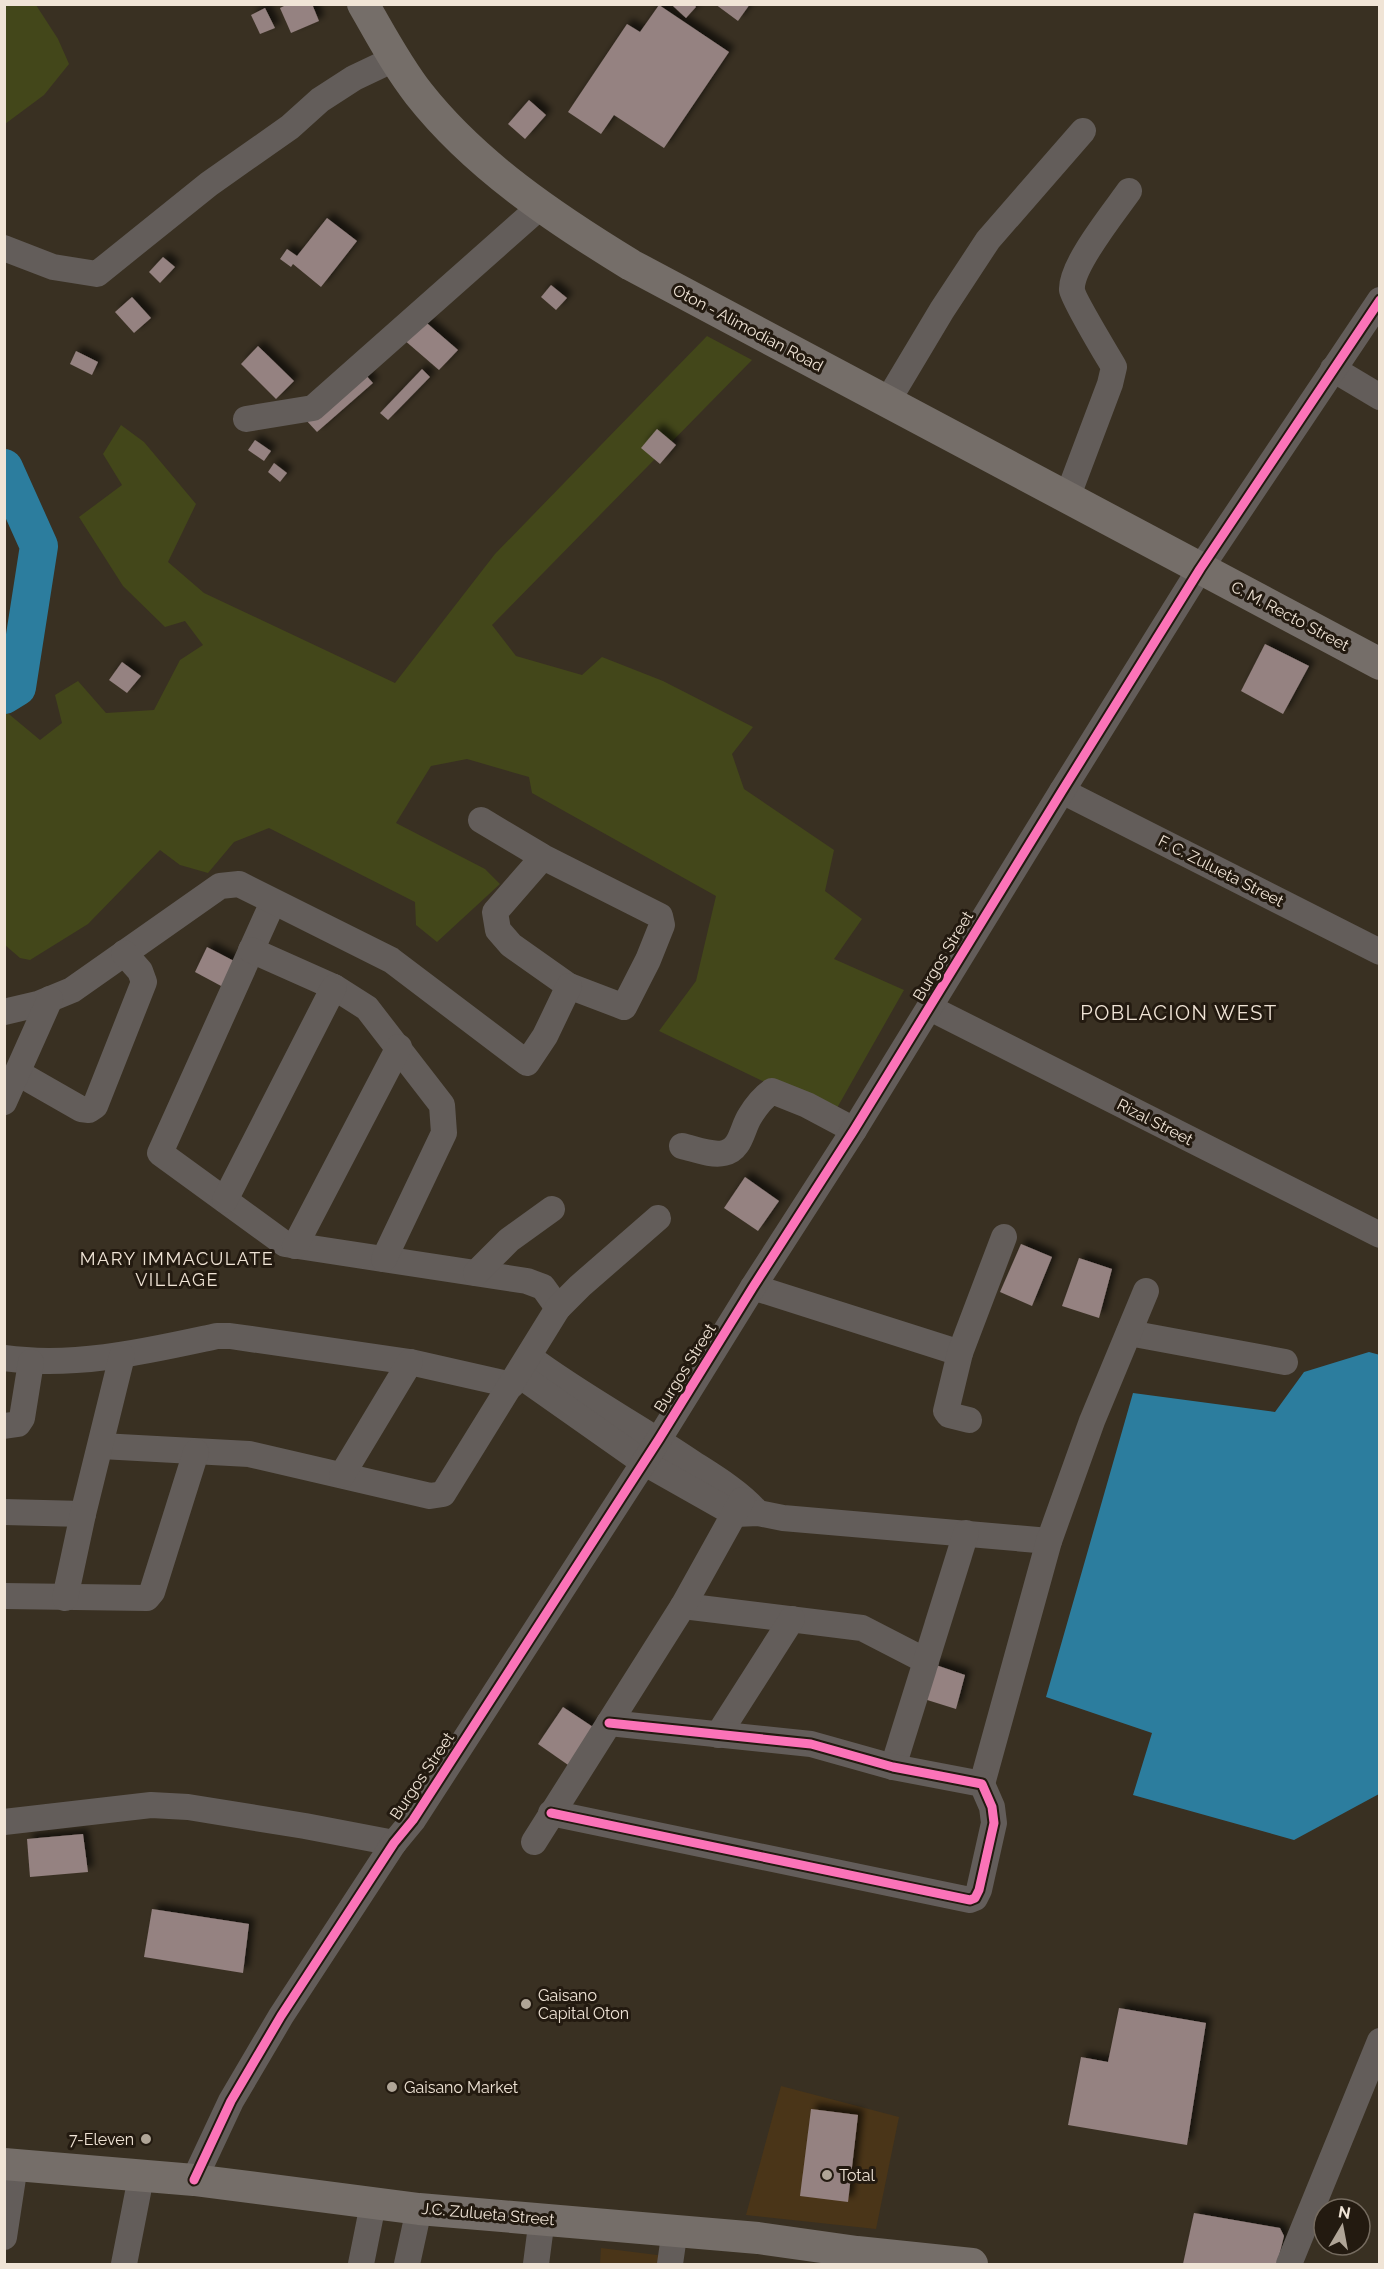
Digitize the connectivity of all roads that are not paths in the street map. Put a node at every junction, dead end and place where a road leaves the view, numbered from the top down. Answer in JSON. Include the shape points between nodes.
{"nodes":[{"id":1,"x":363,"y":4,"type":"edge"},
{"id":2,"x":394,"y":59,"type":"junction"},
{"id":3,"x":1083,"y":131,"type":"dead end"},
{"id":4,"x":1129,"y":191,"type":"dead end"},
{"id":5,"x":541,"y":206,"type":"junction"},
{"id":6,"x":4,"y":248,"type":"edge"},
{"id":7,"x":1380,"y":300,"type":"edge"},
{"id":8,"x":1334,"y":369,"type":"junction"},
{"id":9,"x":1380,"y":397,"type":"edge"},
{"id":10,"x":887,"y":402,"type":"junction"},
{"id":11,"x":246,"y":419,"type":"dead end"},
{"id":12,"x":1067,"y":498,"type":"junction"},
{"id":13,"x":1200,"y":569,"type":"junction"},
{"id":14,"x":1380,"y":664,"type":"edge"},
{"id":15,"x":1062,"y":790,"type":"junction"},
{"id":16,"x":481,"y":820,"type":"dead end"},
{"id":17,"x":543,"y":857,"type":"junction"},
{"id":18,"x":273,"y":902,"type":"junction"},
{"id":19,"x":251,"y":950,"type":"junction"},
{"id":20,"x":1380,"y":952,"type":"edge"},
{"id":21,"x":124,"y":953,"type":"junction"},
{"id":22,"x":569,"y":986,"type":"junction"},
{"id":23,"x":334,"y":987,"type":"junction"},
{"id":24,"x":50,"y":999,"type":"junction"},
{"id":25,"x":930,"y":1008,"type":"junction"},
{"id":26,"x":4,"y":1012,"type":"edge"},
{"id":27,"x":399,"y":1047,"type":"junction"},
{"id":28,"x":18,"y":1073,"type":"junction"},
{"id":29,"x":4,"y":1102,"type":"edge"},
{"id":30,"x":854,"y":1130,"type":"junction"},
{"id":31,"x":682,"y":1146,"type":"dead end"},
{"id":32,"x":225,"y":1200,"type":"junction"},
{"id":33,"x":552,"y":1209,"type":"dead end"},
{"id":34,"x":658,"y":1218,"type":"dead end"},
{"id":35,"x":1380,"y":1235,"type":"edge"},
{"id":36,"x":1004,"y":1238,"type":"dead end"},
{"id":37,"x":295,"y":1246,"type":"junction"},
{"id":38,"x":384,"y":1259,"type":"junction"},
{"id":39,"x":476,"y":1273,"type":"junction"},
{"id":40,"x":753,"y":1287,"type":"junction"},
{"id":41,"x":1146,"y":1291,"type":"dead end"},
{"id":42,"x":558,"y":1308,"type":"junction"},
{"id":43,"x":1129,"y":1333,"type":"junction"},
{"id":44,"x":960,"y":1353,"type":"junction"},
{"id":45,"x":122,"y":1356,"type":"junction"},
{"id":46,"x":4,"y":1358,"type":"edge"},
{"id":47,"x":32,"y":1362,"type":"junction"},
{"id":48,"x":410,"y":1362,"type":"junction"},
{"id":49,"x":1285,"y":1362,"type":"dead end"},
{"id":50,"x":519,"y":1372,"type":"junction"},
{"id":51,"x":969,"y":1420,"type":"dead end"},
{"id":52,"x":4,"y":1426,"type":"edge"},
{"id":53,"x":659,"y":1439,"type":"junction"},
{"id":54,"x":101,"y":1446,"type":"junction"},
{"id":55,"x":196,"y":1452,"type":"junction"},
{"id":56,"x":644,"y":1462,"type":"junction"},
{"id":57,"x":342,"y":1475,"type":"junction"},
{"id":58,"x":746,"y":1508,"type":"junction"},
{"id":59,"x":4,"y":1512,"type":"edge"},
{"id":60,"x":83,"y":1514,"type":"junction"},
{"id":61,"x":966,"y":1533,"type":"junction"},
{"id":62,"x":1049,"y":1541,"type":"junction"},
{"id":63,"x":4,"y":1596,"type":"edge"},
{"id":64,"x":65,"y":1598,"type":"junction"},
{"id":65,"x":684,"y":1606,"type":"junction"},
{"id":66,"x":792,"y":1619,"type":"junction"},
{"id":67,"x":926,"y":1661,"type":"junction"},
{"id":68,"x":609,"y":1723,"type":"junction"},
{"id":69,"x":718,"y":1735,"type":"junction"},
{"id":70,"x":893,"y":1767,"type":"junction"},
{"id":71,"x":981,"y":1784,"type":"junction"},
{"id":72,"x":551,"y":1813,"type":"junction"},
{"id":73,"x":4,"y":1822,"type":"edge"},
{"id":74,"x":534,"y":1842,"type":"dead end"},
{"id":75,"x":394,"y":1843,"type":"junction"},
{"id":76,"x":1380,"y":2041,"type":"edge"},
{"id":77,"x":10,"y":2164,"type":"edge"},
{"id":78,"x":141,"y":2177,"type":"junction"},
{"id":79,"x":194,"y":2181,"type":"junction"},
{"id":80,"x":373,"y":2204,"type":"junction"},
{"id":81,"x":419,"y":2209,"type":"junction"},
{"id":82,"x":542,"y":2218,"type":"junction"},
{"id":83,"x":675,"y":2229,"type":"junction"},
{"id":84,"x":4,"y":2237,"type":"edge"},
{"id":85,"x":910,"y":2261,"type":"edge"},
{"id":86,"x":124,"y":2265,"type":"edge"},
{"id":87,"x":361,"y":2265,"type":"edge"},
{"id":88,"x":407,"y":2265,"type":"edge"},
{"id":89,"x":536,"y":2265,"type":"edge"},
{"id":90,"x":670,"y":2265,"type":"edge"},
{"id":91,"x":972,"y":2265,"type":"edge"},
{"id":92,"x":1288,"y":2265,"type":"edge"}],
"edges":[{"from":1,"to":2,"type":"main road","name":"Oton - Alimodian Road"},
{"from":2,"to":5,"type":"main road","name":"Oton - Alimodian Road","via":[[419,95],[463,143]]},
{"from":2,"to":6,"type":"street","via":[[320,100],[290,128],[209,184],[97,274],[53,267]]},
{"from":3,"to":10,"type":"street","via":[[988,240]]},
{"from":4,"to":12,"type":"street","via":[[1075,275],[1072,291],[1114,367]]},
{"from":5,"to":10,"type":"main road","name":"Oton - Alimodian Road","via":[[631,265]]},
{"from":5,"to":11,"type":"street","via":[[313,408]]},
{"from":7,"to":8,"type":"street","name":"Burgos Street"},
{"from":8,"to":9,"type":"street"},
{"from":8,"to":13,"type":"street","name":"Burgos Street"},
{"from":10,"to":12,"type":"main road","name":"Oton - Alimodian Road"},
{"from":12,"to":13,"type":"main road","name":"Oton - Alimodian Road"},
{"from":13,"to":14,"type":"main road","name":"C. M. Recto Street"},
{"from":13,"to":15,"type":"street","name":"Burgos Street"},
{"from":15,"to":20,"type":"street","name":"F. C. Zulueta Street"},
{"from":15,"to":25,"type":"street","name":"Burgos Street"},
{"from":16,"to":17,"type":"street"},
{"from":17,"to":22,"type":"street","via":[[495,912],[498,930],[511,945]]},
{"from":17,"to":22,"type":"street","via":[[662,920],[648,960],[624,1007]]},
{"from":18,"to":19,"type":"street"},
{"from":18,"to":21,"type":"street","via":[[239,884],[220,886]]},
{"from":18,"to":22,"type":"street","via":[[391,960],[527,1063]]},
{"from":19,"to":23,"type":"street"},
{"from":19,"to":32,"type":"street","via":[[160,1153]]},
{"from":21,"to":24,"type":"street","via":[[72,990]]},
{"from":21,"to":28,"type":"street","via":[[144,982],[95,1106],[81,1109]]},
{"from":23,"to":27,"type":"street","via":[[367,1008]]},
{"from":23,"to":32,"type":"street"},
{"from":24,"to":26,"type":"street"},
{"from":24,"to":28,"type":"street"},
{"from":25,"to":30,"type":"street","name":"Burgos Street"},
{"from":25,"to":35,"type":"street","name":"Rizal Street"},
{"from":27,"to":37,"type":"street"},
{"from":27,"to":38,"type":"street","via":[[442,1105],[444,1133]]},
{"from":28,"to":29,"type":"street"},
{"from":30,"to":31,"type":"street","via":[[771,1091],[749,1117],[734,1149],[713,1153]]},
{"from":30,"to":40,"type":"street","name":"Burgos Street"},
{"from":32,"to":37,"type":"street","via":[[285,1244]]},
{"from":33,"to":39,"type":"street","via":[[509,1240]]},
{"from":34,"to":42,"type":"street"},
{"from":36,"to":44,"type":"street"},
{"from":37,"to":38,"type":"street"},
{"from":38,"to":39,"type":"street"},
{"from":39,"to":42,"type":"street","via":[[543,1287]]},
{"from":40,"to":44,"type":"street"},
{"from":40,"to":53,"type":"street","name":"Burgos Street"},
{"from":41,"to":43,"type":"street"},
{"from":42,"to":50,"type":"street"},
{"from":43,"to":49,"type":"street"},
{"from":43,"to":62,"type":"street","via":[[1092,1420]]},
{"from":44,"to":51,"type":"street","via":[[946,1411]]},
{"from":45,"to":47,"type":"street"},
{"from":45,"to":48,"type":"street","via":[[230,1336]]},
{"from":45,"to":54,"type":"street"},
{"from":46,"to":47,"type":"street"},
{"from":47,"to":52,"type":"street","via":[[22,1418],[18,1424]]},
{"from":48,"to":50,"type":"street"},
{"from":48,"to":57,"type":"street"},
{"from":50,"to":53,"type":"street","via":[[554,1376]]},
{"from":50,"to":56,"type":"street"},
{"from":50,"to":57,"type":"street","via":[[443,1494],[430,1496]]},
{"from":53,"to":56,"type":"street","name":"Burgos Street"},
{"from":53,"to":58,"type":"street"},
{"from":54,"to":55,"type":"street"},
{"from":54,"to":60,"type":"street"},
{"from":55,"to":57,"type":"street","via":[[249,1454]]},
{"from":55,"to":64,"type":"street","via":[[147,1598]]},
{"from":56,"to":58,"type":"street"},
{"from":56,"to":75,"type":"street","name":"Burgos Street","via":[[413,1820]]},
{"from":58,"to":61,"type":"street","via":[[794,1519]]},
{"from":58,"to":65,"type":"street"},
{"from":59,"to":60,"type":"street"},
{"from":60,"to":64,"type":"street"},
{"from":61,"to":62,"type":"street"},
{"from":61,"to":67,"type":"street"},
{"from":62,"to":71,"type":"street"},
{"from":63,"to":64,"type":"street"},
{"from":65,"to":66,"type":"street"},
{"from":65,"to":68,"type":"street"},
{"from":66,"to":67,"type":"street","via":[[862,1628]]},
{"from":66,"to":69,"type":"street"},
{"from":67,"to":70,"type":"street"},
{"from":68,"to":69,"type":"street"},
{"from":68,"to":72,"type":"street"},
{"from":69,"to":70,"type":"street","via":[[811,1744]]},
{"from":70,"to":71,"type":"street"},
{"from":71,"to":72,"type":"street","via":[[994,1823],[979,1890],[970,1900]]},
{"from":72,"to":74,"type":"street"},
{"from":73,"to":75,"type":"street","via":[[151,1805],[188,1807]]},
{"from":75,"to":79,"type":"street","name":"Burgos Street","via":[[270,2035],[231,2101]]},
{"from":76,"to":92,"type":"street"},
{"from":77,"to":78,"type":"main road","name":"J.C. Zulueta Street"},
{"from":77,"to":84,"type":"street"},
{"from":78,"to":79,"type":"main road","name":"J.C. Zulueta Street"},
{"from":78,"to":86,"type":"street"},
{"from":79,"to":80,"type":"main road","name":"J.C. Zulueta Street"},
{"from":80,"to":81,"type":"main road","name":"J.C. Zulueta Street"},
{"from":80,"to":87,"type":"street"},
{"from":81,"to":82,"type":"main road","name":"J.C. Zulueta Street"},
{"from":81,"to":88,"type":"street"},
{"from":82,"to":83,"type":"main road","name":"J.C. Zulueta Street"},
{"from":82,"to":89,"type":"street"},
{"from":83,"to":85,"type":"main road","name":"J.C. Zulueta Street"},
{"from":83,"to":90,"type":"street"},
{"from":85,"to":91,"type":"main road","name":"J.C. Zulueta Street"}]}
